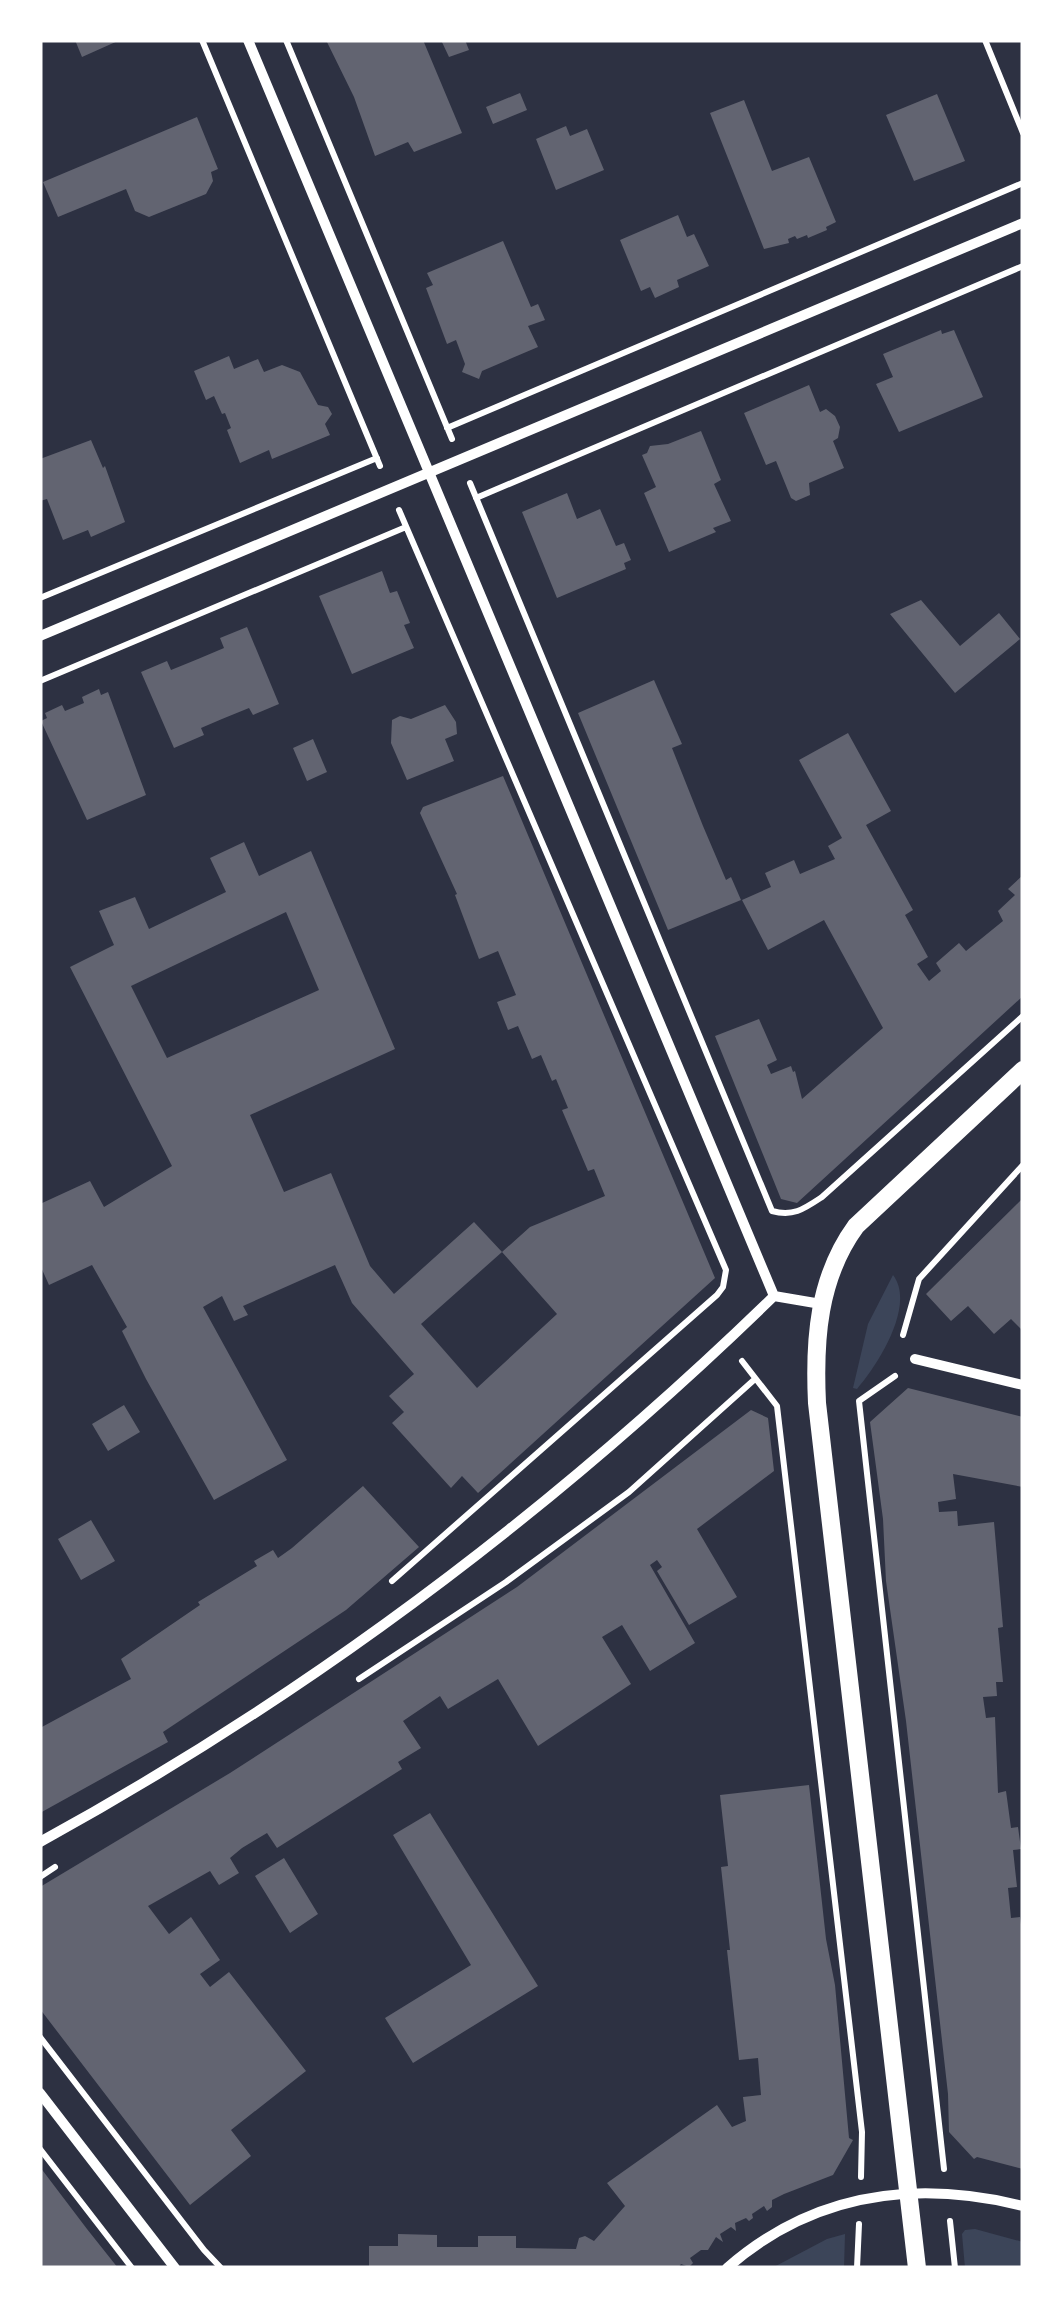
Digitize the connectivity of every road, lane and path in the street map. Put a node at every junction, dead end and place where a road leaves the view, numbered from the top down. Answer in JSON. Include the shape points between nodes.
{"nodes":[{"id":1,"x":202,"y":40,"type":"edge"},
{"id":2,"x":248,"y":40,"type":"edge"},
{"id":3,"x":286,"y":40,"type":"edge"},
{"id":4,"x":985,"y":40,"type":"edge"},
{"id":5,"x":1023,"y":133,"type":"edge"},
{"id":6,"x":1023,"y":183,"type":"edge"},
{"id":7,"x":1023,"y":223,"type":"edge"},
{"id":8,"x":1023,"y":266,"type":"edge"},
{"id":9,"x":447,"y":428,"type":"junction"},
{"id":10,"x":377,"y":458,"type":"junction"},
{"id":11,"x":460,"y":459,"type":"junction"},
{"id":12,"x":429,"y":472,"type":"junction"},
{"id":13,"x":390,"y":489,"type":"junction"},
{"id":14,"x":476,"y":498,"type":"junction"},
{"id":15,"x":406,"y":527,"type":"junction"},
{"id":16,"x":40,"y":598,"type":"edge"},
{"id":17,"x":40,"y":636,"type":"edge"},
{"id":18,"x":40,"y":681,"type":"edge"},
{"id":19,"x":1023,"y":1016,"type":"edge"},
{"id":20,"x":1023,"y":1070,"type":"edge"},
{"id":21,"x":1023,"y":1165,"type":"edge"},
{"id":22,"x":774,"y":1296,"type":"junction"},
{"id":23,"x":821,"y":1304,"type":"junction"},
{"id":24,"x":901,"y":1344,"type":"dead end"},
{"id":25,"x":738,"y":1356,"type":"dead end"},
{"id":26,"x":915,"y":1359,"type":"dead end"},
{"id":27,"x":896,"y":1360,"type":"dead end"},
{"id":28,"x":892,"y":1375,"type":"dead end"},
{"id":29,"x":1023,"y":1385,"type":"edge"},
{"id":30,"x":859,"y":1401,"type":"dead end"},
{"id":31,"x":387,"y":1585,"type":"dead end"},
{"id":32,"x":40,"y":1842,"type":"edge"},
{"id":33,"x":40,"y":2037,"type":"edge"},
{"id":34,"x":40,"y":2093,"type":"edge"},
{"id":35,"x":862,"y":2132,"type":"dead end"},
{"id":36,"x":40,"y":2149,"type":"edge"},
{"id":37,"x":908,"y":2192,"type":"junction"},
{"id":38,"x":947,"y":2192,"type":"junction"},
{"id":39,"x":1023,"y":2206,"type":"edge"},
{"id":40,"x":132,"y":2268,"type":"edge"},
{"id":41,"x":176,"y":2268,"type":"edge"},
{"id":42,"x":222,"y":2268,"type":"edge"},
{"id":43,"x":726,"y":2268,"type":"edge"},
{"id":44,"x":917,"y":2268,"type":"edge"},
{"id":45,"x":956,"y":2268,"type":"edge"}],
"edges":[{"from":1,"to":10,"type":"path"},
{"from":2,"to":12,"type":"street"},
{"from":3,"to":9,"type":"path"},
{"from":4,"to":5,"type":"path"},
{"from":6,"to":9,"type":"path"},
{"from":7,"to":11,"type":"street"},
{"from":8,"to":14,"type":"path"},
{"from":9,"to":11,"type":"path"},
{"from":10,"to":13,"type":"path"},
{"from":10,"to":16,"type":"path"},
{"from":11,"to":12,"type":"street"},
{"from":11,"to":14,"type":"path"},
{"from":12,"to":13,"type":"street"},
{"from":12,"to":22,"type":"street"},
{"from":13,"to":15,"type":"path"},
{"from":13,"to":17,"type":"street"},
{"from":14,"to":19,"type":"path","via":[[772,1211],[786,1215],[822,1197]]},
{"from":15,"to":18,"type":"path"},
{"from":15,"to":31,"type":"path","via":[[726,1270],[717,1295]]},
{"from":20,"to":23,"type":"street","via":[[856,1226],[836,1256]]},
{"from":21,"to":24,"type":"path","via":[[919,1279]]},
{"from":22,"to":23,"type":"street"},
{"from":22,"to":32,"type":"street","via":[[531,1512],[405,1607],[140,1787]]},
{"from":23,"to":37,"type":"street","via":[[817,1403]]},
{"from":25,"to":35,"type":"path","via":[[777,1406]]},
{"from":26,"to":29,"type":"street"},
{"from":27,"to":28,"type":"path"},
{"from":30,"to":38,"type":"path"},
{"from":33,"to":42,"type":"path"},
{"from":34,"to":41,"type":"street"},
{"from":36,"to":40,"type":"path"},
{"from":37,"to":38,"type":"street"},
{"from":37,"to":43,"type":"street","via":[[860,2199],[803,2219]]},
{"from":37,"to":44,"type":"street"},
{"from":38,"to":39,"type":"street"},
{"from":38,"to":45,"type":"path"}]}
